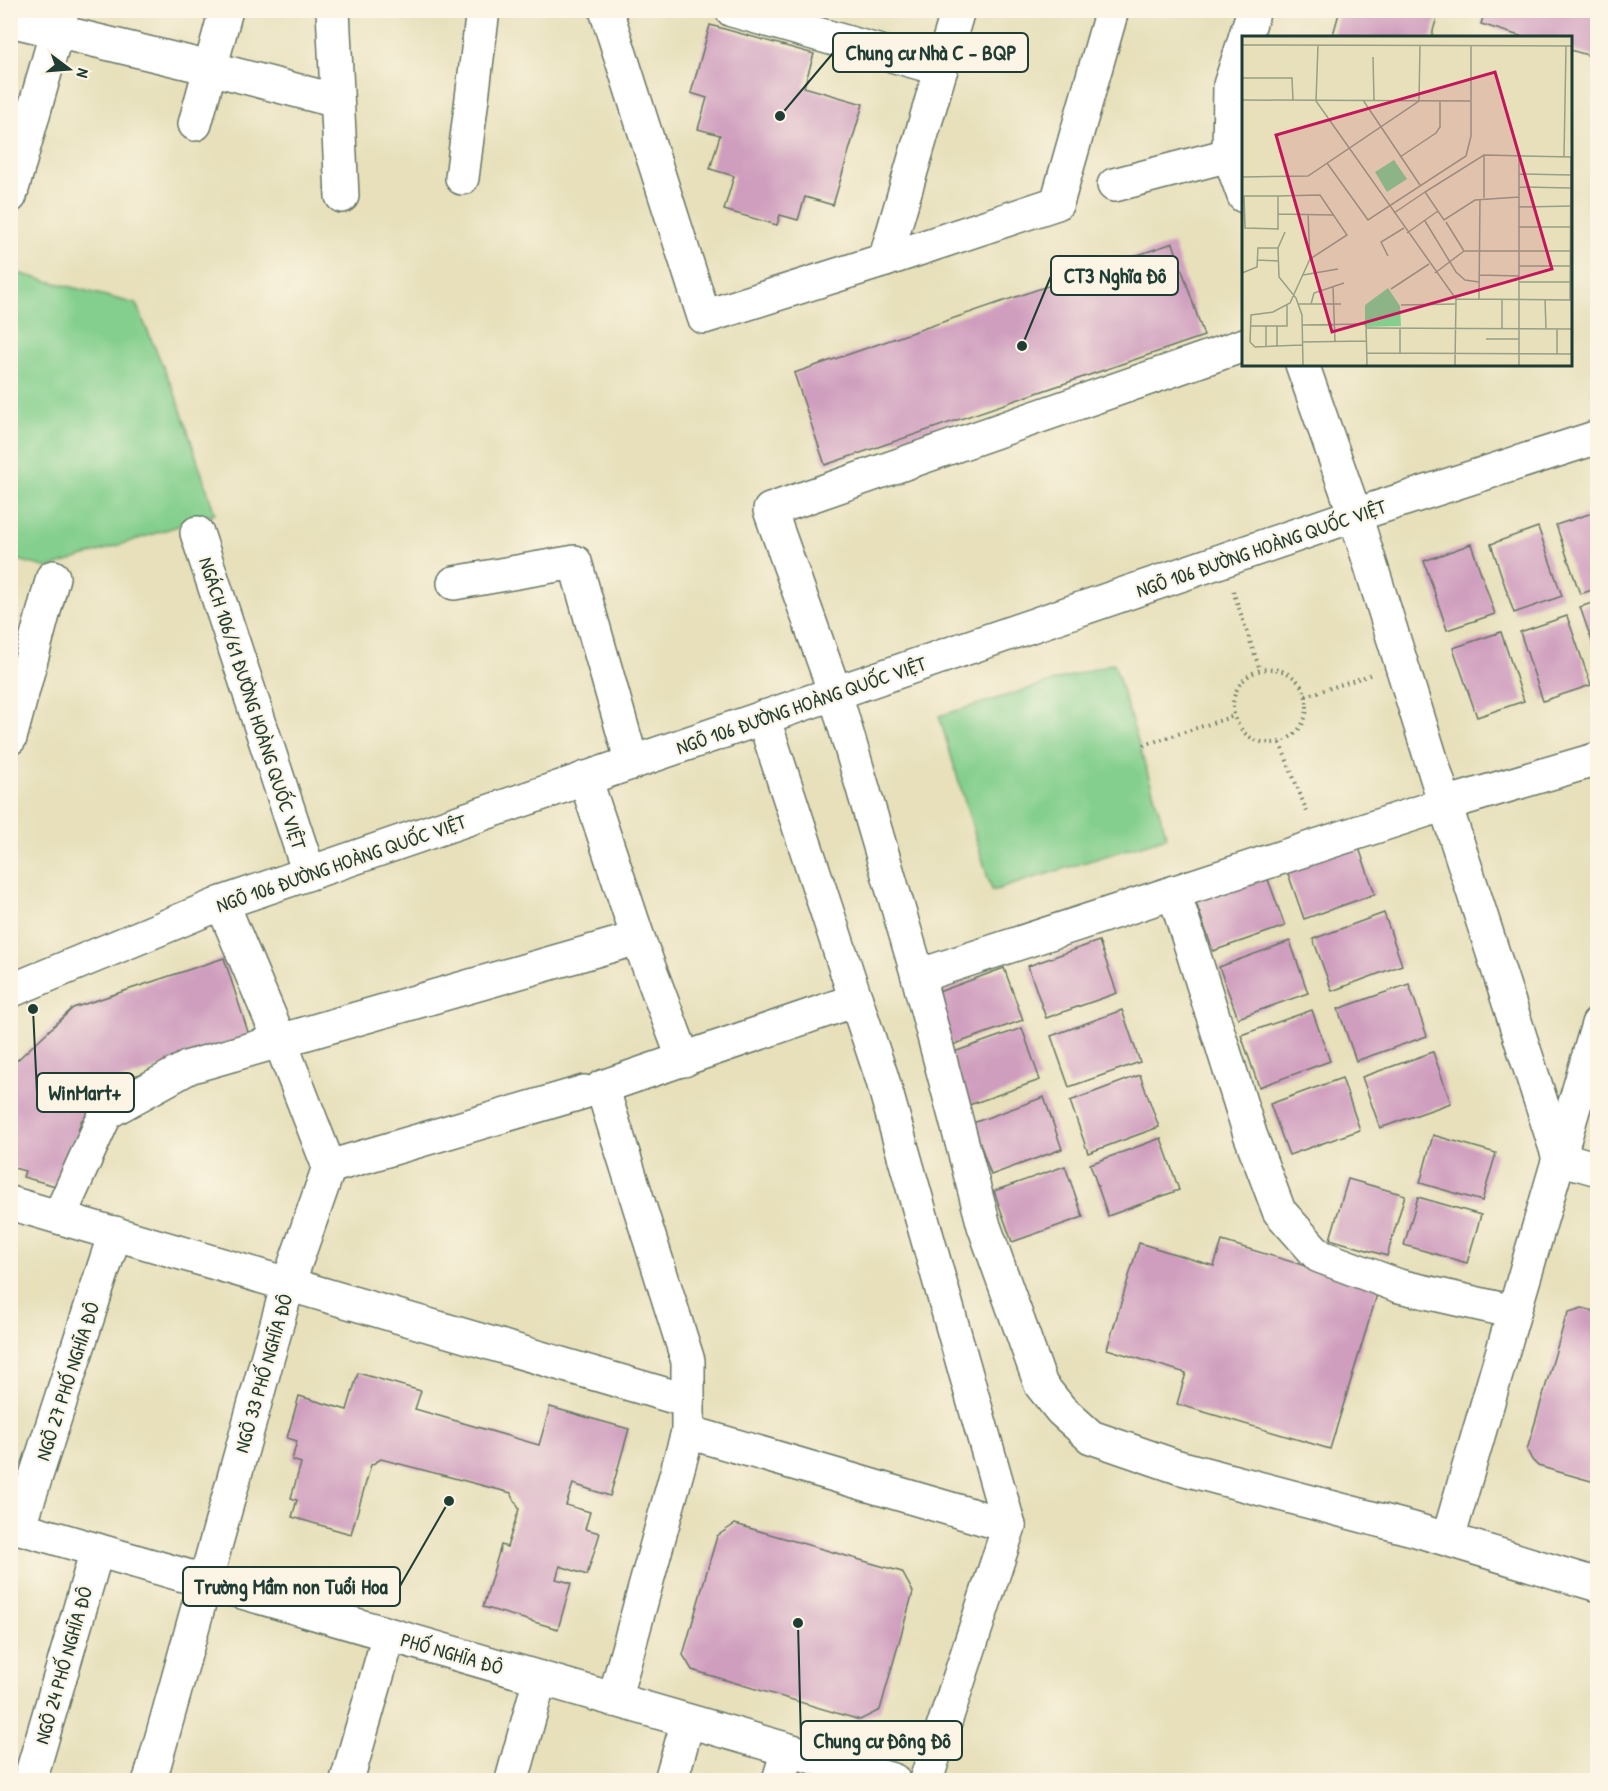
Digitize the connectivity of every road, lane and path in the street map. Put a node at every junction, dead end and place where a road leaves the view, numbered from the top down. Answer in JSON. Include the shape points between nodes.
{"nodes":[{"id":1,"x":226,"y":10,"type":"edge"},
{"id":2,"x":333,"y":10,"type":"edge"},
{"id":3,"x":483,"y":10,"type":"edge"},
{"id":4,"x":606,"y":10,"type":"edge"},
{"id":5,"x":732,"y":10,"type":"edge"},
{"id":6,"x":958,"y":10,"type":"edge"},
{"id":7,"x":1112,"y":10,"type":"edge"},
{"id":8,"x":1254,"y":10,"type":"edge"},
{"id":9,"x":10,"y":20,"type":"edge"},
{"id":10,"x":60,"y":21,"type":"edge"},
{"id":11,"x":1246,"y":36,"type":"edge"},
{"id":12,"x":1242,"y":48,"type":"edge"},
{"id":13,"x":210,"y":68,"type":"junction"},
{"id":14,"x":941,"y":69,"type":"junction"},
{"id":15,"x":337,"y":101,"type":"junction"},
{"id":16,"x":195,"y":124,"type":"dead end"},
{"id":17,"x":1229,"y":155,"type":"junction"},
{"id":18,"x":462,"y":178,"type":"dead end"},
{"id":19,"x":1114,"y":185,"type":"dead end"},
{"id":20,"x":1242,"y":191,"type":"edge"},
{"id":21,"x":10,"y":196,"type":"edge"},
{"id":22,"x":342,"y":196,"type":"dead end"},
{"id":23,"x":885,"y":260,"type":"junction"},
{"id":24,"x":1242,"y":346,"type":"edge"},
{"id":25,"x":1303,"y":366,"type":"edge"},
{"id":26,"x":1598,"y":437,"type":"edge"},
{"id":27,"x":1355,"y":515,"type":"junction"},
{"id":28,"x":197,"y":533,"type":"dead end"},
{"id":29,"x":1222,"y":561,"type":"junction"},
{"id":30,"x":53,"y":577,"type":"dead end"},
{"id":31,"x":454,"y":583,"type":"dead end"},
{"id":32,"x":1402,"y":665,"type":"junction"},
{"id":33,"x":1260,"y":670,"type":"junction"},
{"id":34,"x":835,"y":693,"type":"junction"},
{"id":35,"x":1306,"y":696,"type":"junction"},
{"id":36,"x":1234,"y":716,"type":"junction"},
{"id":37,"x":763,"y":717,"type":"junction"},
{"id":38,"x":10,"y":738,"type":"edge"},
{"id":39,"x":1280,"y":743,"type":"junction"},
{"id":40,"x":1144,"y":745,"type":"dead end"},
{"id":41,"x":1598,"y":759,"type":"edge"},
{"id":42,"x":632,"y":763,"type":"junction"},
{"id":43,"x":585,"y":778,"type":"junction"},
{"id":44,"x":1445,"y":804,"type":"junction"},
{"id":45,"x":1320,"y":845,"type":"junction"},
{"id":46,"x":309,"y":873,"type":"junction"},
{"id":47,"x":1174,"y":892,"type":"junction"},
{"id":48,"x":222,"y":903,"type":"junction"},
{"id":49,"x":638,"y":938,"type":"junction"},
{"id":50,"x":918,"y":976,"type":"junction"},
{"id":51,"x":10,"y":990,"type":"edge"},
{"id":52,"x":856,"y":1000,"type":"junction"},
{"id":53,"x":1598,"y":1024,"type":"edge"},
{"id":54,"x":280,"y":1041,"type":"junction"},
{"id":55,"x":684,"y":1060,"type":"junction"},
{"id":56,"x":593,"y":1090,"type":"junction"},
{"id":57,"x":1559,"y":1158,"type":"junction"},
{"id":58,"x":329,"y":1167,"type":"junction"},
{"id":59,"x":1598,"y":1169,"type":"edge"},
{"id":60,"x":10,"y":1203,"type":"edge"},
{"id":61,"x":59,"y":1217,"type":"junction"},
{"id":62,"x":115,"y":1233,"type":"junction"},
{"id":63,"x":288,"y":1284,"type":"junction"},
{"id":64,"x":1514,"y":1312,"type":"junction"},
{"id":65,"x":688,"y":1417,"type":"junction"},
{"id":66,"x":1009,"y":1526,"type":"junction"},
{"id":67,"x":15,"y":1527,"type":"edge"},
{"id":68,"x":1448,"y":1539,"type":"junction"},
{"id":69,"x":97,"y":1550,"type":"junction"},
{"id":70,"x":204,"y":1581,"type":"junction"},
{"id":71,"x":1598,"y":1585,"type":"edge"},
{"id":72,"x":389,"y":1635,"type":"junction"},
{"id":73,"x":540,"y":1678,"type":"junction"},
{"id":74,"x":614,"y":1700,"type":"junction"},
{"id":75,"x":688,"y":1721,"type":"junction"},
{"id":76,"x":784,"y":1766,"type":"edge"},
{"id":77,"x":30,"y":1780,"type":"edge"},
{"id":78,"x":150,"y":1780,"type":"edge"},
{"id":79,"x":347,"y":1780,"type":"edge"},
{"id":80,"x":513,"y":1780,"type":"edge"},
{"id":81,"x":671,"y":1780,"type":"edge"},
{"id":82,"x":893,"y":1780,"type":"edge"},
{"id":83,"x":926,"y":1780,"type":"edge"}],
"edges":[{"from":1,"to":13,"type":"street"},
{"from":2,"to":15,"type":"street"},
{"from":3,"to":18,"type":"street"},
{"from":4,"to":23,"type":"street","via":[[704,317]]},
{"from":5,"to":14,"type":"street"},
{"from":6,"to":14,"type":"street"},
{"from":7,"to":23,"type":"street","via":[[1058,203]]},
{"from":8,"to":11,"type":"street"},
{"from":9,"to":10,"type":"street"},
{"from":10,"to":13,"type":"street"},
{"from":10,"to":21,"type":"street"},
{"from":12,"to":17,"type":"street","via":[[1230,85]]},
{"from":13,"to":15,"type":"street"},
{"from":13,"to":16,"type":"street"},
{"from":14,"to":23,"type":"street"},
{"from":15,"to":22,"type":"street"},
{"from":17,"to":19,"type":"street"},
{"from":17,"to":20,"type":"street"},
{"from":24,"to":34,"type":"street","via":[[770,510]]},
{"from":25,"to":27,"type":"street"},
{"from":26,"to":27,"type":"street","name":"NGÕ 106 ĐƯỜNG HOÀNG QUỐC VIỆT"},
{"from":27,"to":29,"type":"street","name":"NGÕ 106 ĐƯỜNG HOÀNG QUỐC VIỆT"},
{"from":27,"to":32,"type":"street"},
{"from":28,"to":46,"type":"street","name":"NGÁCH 106/61 ĐƯỜNG HOÀNG QUỐC VIỆT"},
{"from":29,"to":33,"type":"path"},
{"from":29,"to":34,"type":"street","name":"NGÕ 106 ĐƯỜNG HOÀNG QUỐC VIỆT"},
{"from":30,"to":38,"type":"street"},
{"from":31,"to":42,"type":"street","via":[[575,562]]},
{"from":32,"to":35,"type":"path"},
{"from":32,"to":44,"type":"street"},
{"from":33,"to":35,"type":"path","via":[[1286,672],[1297,680]]},
{"from":33,"to":36,"type":"path","via":[[1239,685],[1233,697]]},
{"from":34,"to":37,"type":"street","name":"NGÕ 106 ĐƯỜNG HOÀNG QUỐC VIỆT"},
{"from":34,"to":50,"type":"street"},
{"from":35,"to":39,"type":"path","via":[[1306,716],[1301,728]]},
{"from":36,"to":39,"type":"path","via":[[1244,734],[1254,741]]},
{"from":36,"to":40,"type":"path"},
{"from":37,"to":42,"type":"street","name":"NGÕ 106 ĐƯỜNG HOÀNG QUỐC VIỆT"},
{"from":37,"to":52,"type":"street"},
{"from":39,"to":45,"type":"path"},
{"from":41,"to":44,"type":"street"},
{"from":42,"to":43,"type":"street","name":"NGÕ 106 ĐƯỜNG HOÀNG QUỐC VIỆT"},
{"from":43,"to":46,"type":"street","name":"NGÕ 106 ĐƯỜNG HOÀNG QUỐC VIỆT"},
{"from":43,"to":49,"type":"street"},
{"from":44,"to":45,"type":"street"},
{"from":44,"to":57,"type":"street"},
{"from":45,"to":47,"type":"street"},
{"from":46,"to":48,"type":"street","name":"NGÕ 106 ĐƯỜNG HOÀNG QUỐC VIỆT"},
{"from":47,"to":50,"type":"street"},
{"from":47,"to":64,"type":"street","via":[[1250,1134],[1279,1211],[1319,1256],[1400,1286]]},
{"from":48,"to":51,"type":"street","name":"NGÕ 106 ĐƯỜNG HOÀNG QUỐC VIỆT"},
{"from":48,"to":54,"type":"street"},
{"from":49,"to":54,"type":"street"},
{"from":49,"to":55,"type":"street"},
{"from":50,"to":68,"type":"street","via":[[984,1226],[1041,1385],[1061,1410],[1091,1437],[1178,1467]]},
{"from":52,"to":55,"type":"street"},
{"from":52,"to":66,"type":"street","via":[[882,1078]]},
{"from":53,"to":57,"type":"street"},
{"from":54,"to":58,"type":"street"},
{"from":54,"to":61,"type":"street","via":[[189,1067],[106,1113]]},
{"from":55,"to":56,"type":"street"},
{"from":56,"to":58,"type":"street"},
{"from":56,"to":65,"type":"street","via":[[688,1361]]},
{"from":57,"to":59,"type":"street"},
{"from":57,"to":64,"type":"street"},
{"from":58,"to":63,"type":"street","name":"NGÕ 33 PHỐ NGHĨA ĐÔ"},
{"from":60,"to":61,"type":"street"},
{"from":61,"to":62,"type":"street"},
{"from":62,"to":63,"type":"street"},
{"from":62,"to":67,"type":"street","name":"NGÕ 27 PHỐ NGHĨA ĐÔ"},
{"from":63,"to":65,"type":"street"},
{"from":63,"to":70,"type":"street","name":"NGÕ 33 PHỐ NGHĨA ĐÔ"},
{"from":64,"to":68,"type":"street"},
{"from":65,"to":66,"type":"street"},
{"from":65,"to":74,"type":"street"},
{"from":66,"to":83,"type":"street"},
{"from":67,"to":69,"type":"street","name":"PHỐ NGHĨA ĐÔ"},
{"from":68,"to":71,"type":"street"},
{"from":69,"to":70,"type":"street","name":"PHỐ NGHĨA ĐÔ"},
{"from":69,"to":77,"type":"street","name":"NGÕ 24 PHỐ NGHĨA ĐÔ"},
{"from":70,"to":72,"type":"street","name":"PHỐ NGHĨA ĐÔ"},
{"from":70,"to":78,"type":"street","name":"NGÕ 33 PHỐ NGHĨA ĐÔ"},
{"from":72,"to":73,"type":"street","name":"PHỐ NGHĨA ĐÔ"},
{"from":72,"to":79,"type":"street"},
{"from":73,"to":74,"type":"street","name":"PHỐ NGHĨA ĐÔ"},
{"from":73,"to":80,"type":"street"},
{"from":74,"to":75,"type":"street","name":"PHỐ NGHĨA ĐÔ"},
{"from":75,"to":76,"type":"street","name":"PHỐ NGHĨA ĐÔ"},
{"from":75,"to":81,"type":"street"},
{"from":76,"to":82,"type":"street","name":"PHỐ NGHĨA ĐÔ"}]}
